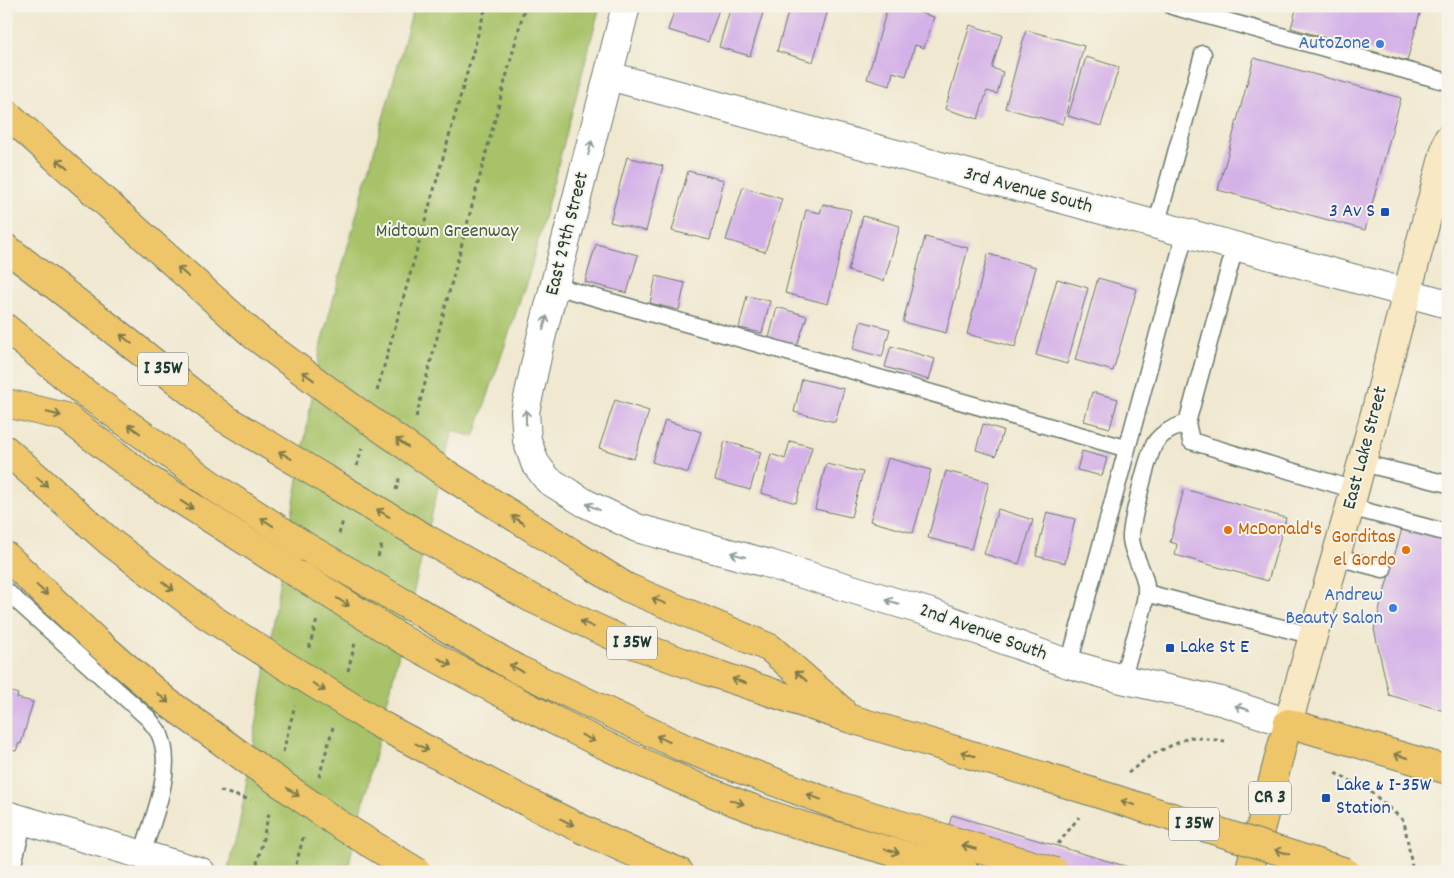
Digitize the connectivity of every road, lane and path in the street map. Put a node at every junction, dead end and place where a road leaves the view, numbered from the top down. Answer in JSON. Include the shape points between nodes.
{"nodes":[{"id":1,"x":626,"y":6,"type":"edge"},
{"id":2,"x":1172,"y":6,"type":"edge"},
{"id":3,"x":1203,"y":54,"type":"dead end"},
{"id":4,"x":609,"y":76,"type":"junction"},
{"id":5,"x":1448,"y":82,"type":"edge"},
{"id":6,"x":6,"y":113,"type":"edge"},
{"id":7,"x":1448,"y":139,"type":"edge"},
{"id":8,"x":1156,"y":226,"type":"junction"},
{"id":9,"x":1185,"y":234,"type":"junction"},
{"id":10,"x":1235,"y":247,"type":"junction"},
{"id":11,"x":6,"y":248,"type":"edge"},
{"id":12,"x":555,"y":286,"type":"junction"},
{"id":13,"x":1408,"y":294,"type":"junction"},
{"id":14,"x":1448,"y":304,"type":"edge"},
{"id":15,"x":6,"y":328,"type":"edge"},
{"id":16,"x":6,"y":403,"type":"edge"},
{"id":17,"x":1187,"y":423,"type":"junction"},
{"id":18,"x":1125,"y":448,"type":"junction"},
{"id":19,"x":6,"y":450,"type":"edge"},
{"id":20,"x":535,"y":463,"type":"joint"},
{"id":21,"x":1362,"y":463,"type":"junction"},
{"id":22,"x":1447,"y":479,"type":"edge"},
{"id":23,"x":1352,"y":499,"type":"junction"},
{"id":24,"x":1448,"y":533,"type":"edge"},
{"id":25,"x":6,"y":556,"type":"edge"},
{"id":26,"x":1337,"y":556,"type":"junction"},
{"id":27,"x":1383,"y":569,"type":"dead end"},
{"id":28,"x":6,"y":591,"type":"edge"},
{"id":29,"x":1146,"y":593,"type":"junction"},
{"id":30,"x":1314,"y":636,"type":"junction"},
{"id":31,"x":1069,"y":664,"type":"junction"},
{"id":32,"x":1122,"y":679,"type":"junction"},
{"id":33,"x":852,"y":719,"type":"junction"},
{"id":34,"x":1288,"y":723,"type":"junction"},
{"id":35,"x":1448,"y":770,"type":"edge"},
{"id":36,"x":1335,"y":773,"type":"dead end"},
{"id":37,"x":220,"y":791,"type":"dead end"},
{"id":38,"x":254,"y":800,"type":"dead end"},
{"id":39,"x":11,"y":817,"type":"edge"},
{"id":40,"x":142,"y":854,"type":"junction"},
{"id":41,"x":171,"y":868,"type":"edge"},
{"id":42,"x":11,"y":872,"type":"edge"},
{"id":43,"x":201,"y":872,"type":"edge"},
{"id":44,"x":417,"y":872,"type":"edge"},
{"id":45,"x":679,"y":872,"type":"edge"},
{"id":46,"x":965,"y":872,"type":"edge"},
{"id":47,"x":1054,"y":872,"type":"edge"},
{"id":48,"x":1250,"y":872,"type":"edge"},
{"id":49,"x":1346,"y":872,"type":"edge"},
{"id":50,"x":1413,"y":872,"type":"edge"}],
"edges":[{"from":1,"to":4,"type":"street","name":"East 29th Street"},
{"from":2,"to":5,"type":"lane"},
{"from":3,"to":8,"type":"lane"},
{"from":4,"to":8,"type":"street","name":"3rd Avenue South"},
{"from":12,"to":4,"type":"street","name":"East 29th Street","one_way":true},
{"from":33,"to":6,"type":"main road","one_way":true,"bridge":true,"via":[[770,648],[626,587],[442,471],[348,405],[256,337]]},
{"from":7,"to":13,"type":"main road","name":"East Lake Street","number":"CR 3"},
{"from":8,"to":9,"type":"street","name":"3rd Avenue South"},
{"from":9,"to":10,"type":"street","name":"3rd Avenue South"},
{"from":9,"to":18,"type":"lane"},
{"from":10,"to":13,"type":"street","name":"3rd Avenue South"},
{"from":10,"to":17,"type":"lane"},
{"from":33,"to":11,"type":"main road","number":"I 35W","one_way":true,"bridge":true,"via":[[622,640],[531,598],[224,418]]},
{"from":12,"to":18,"type":"lane"},
{"from":20,"to":12,"type":"street","name":"East 29th Street","one_way":true,"via":[[527,440],[526,412]]},
{"from":13,"to":14,"type":"street","name":"3rd Avenue South"},
{"from":13,"to":21,"type":"main road","name":"East Lake Street","number":"CR 3"},
{"from":47,"to":15,"type":"main road","one_way":true,"bridge":true,"via":[[838,806],[684,748],[517,669],[308,548],[209,484],[84,392]]},
{"from":16,"to":46,"type":"main road","one_way":true,"bridge":true,"via":[[66,417],[145,477],[402,638],[595,741],[722,797],[875,847]]},
{"from":17,"to":23,"type":"lane","via":[[1191,441]]},
{"from":17,"to":29,"type":"lane","via":[[1168,431],[1155,443],[1132,520],[1131,540],[1142,568]]},
{"from":18,"to":31,"type":"lane"},
{"from":19,"to":45,"type":"main road","one_way":true,"bridge":true,"via":[[110,542],[208,616],[278,661],[380,724],[512,795]]},
{"from":31,"to":20,"type":"street","name":"2nd Avenue South","one_way":true,"via":[[931,613],[637,528],[548,480]]},
{"from":21,"to":22,"type":"lane"},
{"from":21,"to":23,"type":"main road","name":"East Lake Street","number":"CR 3"},
{"from":23,"to":24,"type":"lane"},
{"from":23,"to":26,"type":"main road","name":"East Lake Street","number":"CR 3"},
{"from":25,"to":44,"type":"main road","one_way":true,"bridge":true,"via":[[96,641],[167,702],[337,823]]},
{"from":26,"to":27,"type":"lane"},
{"from":26,"to":30,"type":"main road","name":"East Lake Street","number":"CR 3"},
{"from":28,"to":40,"type":"lane","via":[[149,719],[160,736],[164,784]]},
{"from":29,"to":30,"type":"lane"},
{"from":29,"to":32,"type":"lane"},
{"from":30,"to":34,"type":"main road","name":"East Lake Street","number":"CR 3"},
{"from":31,"to":32,"type":"street","name":"2nd Avenue South"},
{"from":34,"to":32,"type":"street","name":"2nd Avenue South","one_way":true,"via":[[1221,701]]},
{"from":49,"to":33,"type":"main road","number":"I 35W","one_way":true,"bridge":true},
{"from":35,"to":34,"type":"main road","name":"2nd Avenue South","one_way":true},
{"from":34,"to":48,"type":"main road","name":"East Lake Street","number":"CR 3"},
{"from":36,"to":50,"type":"path","via":[[1370,791],[1404,821]]},
{"from":37,"to":38,"type":"path"},
{"from":39,"to":40,"type":"street"},
{"from":39,"to":42,"type":"lane"},
{"from":40,"to":41,"type":"street"},
{"from":41,"to":43,"type":"street"}]}
